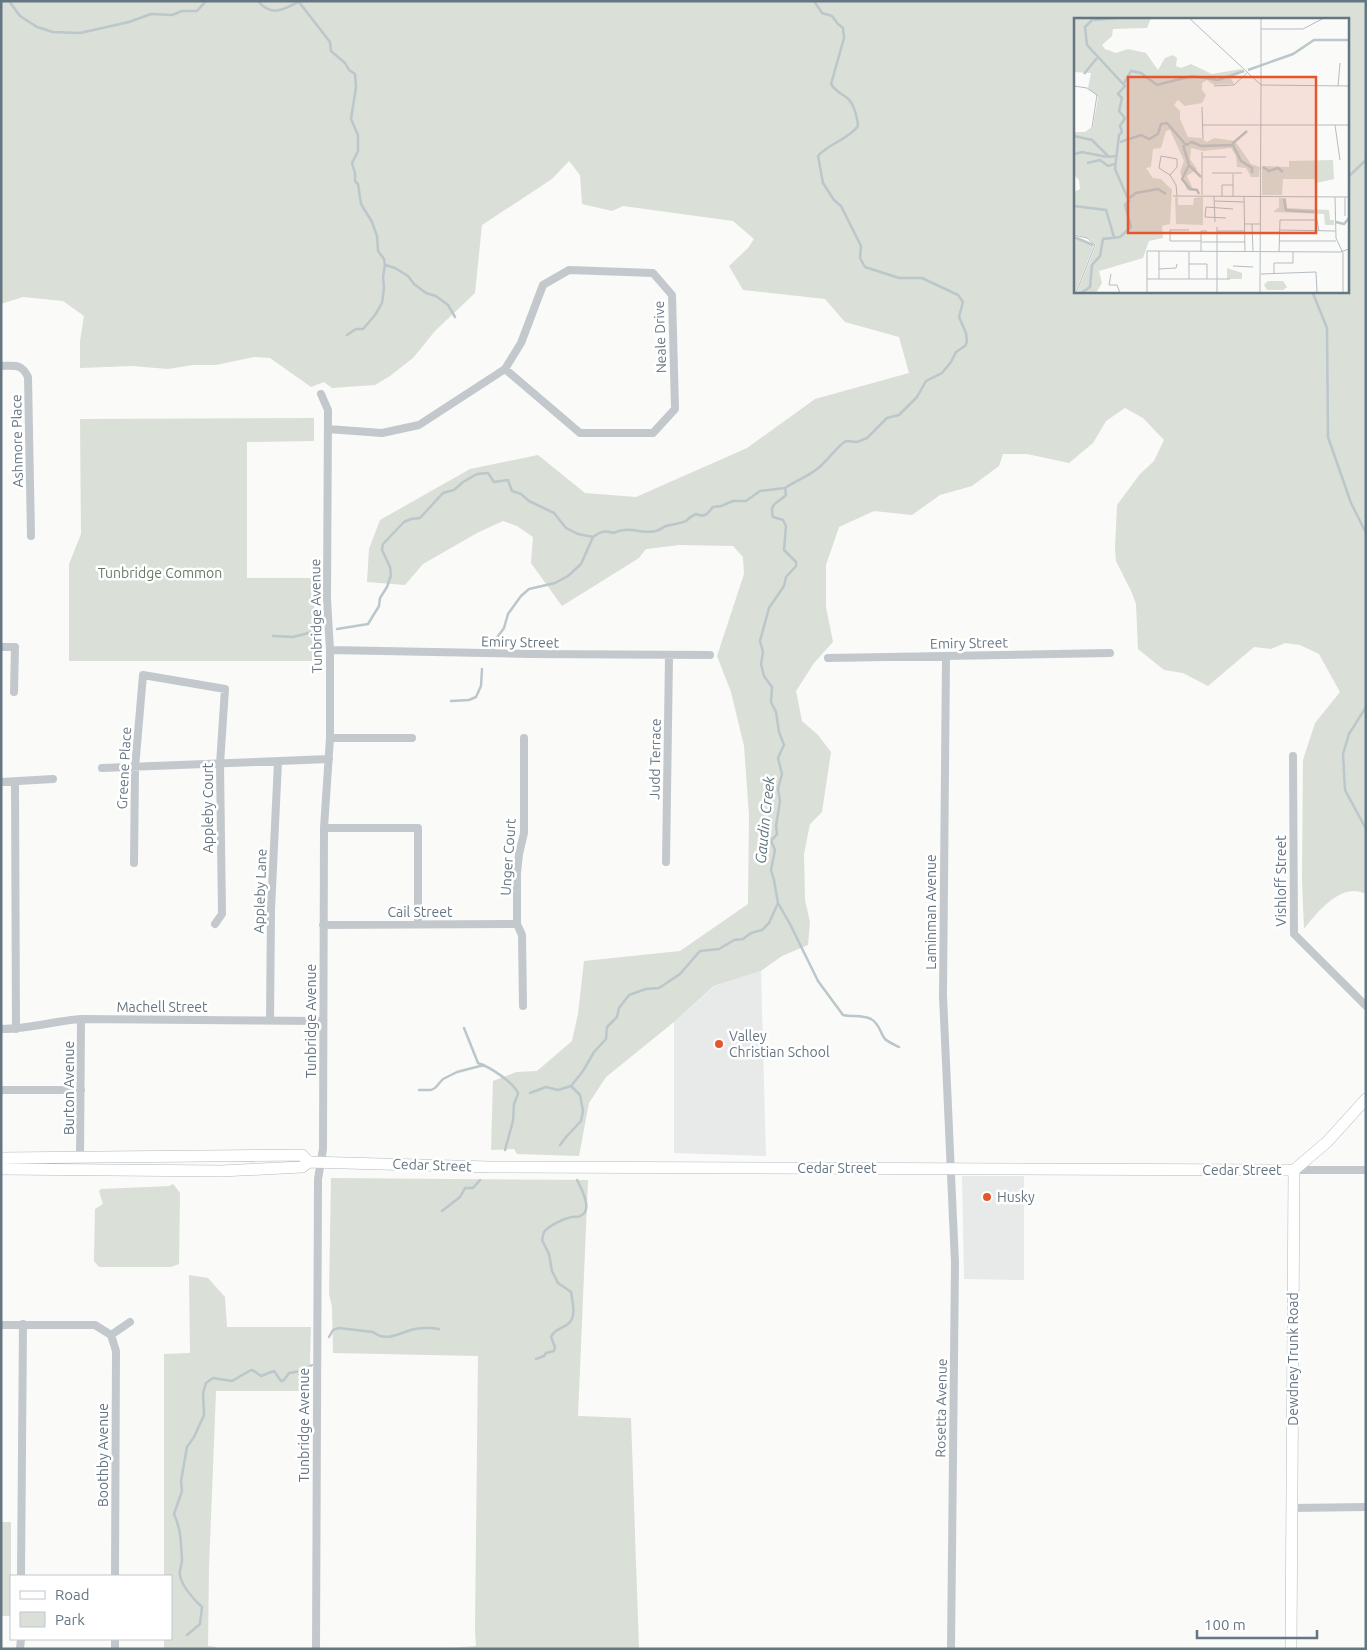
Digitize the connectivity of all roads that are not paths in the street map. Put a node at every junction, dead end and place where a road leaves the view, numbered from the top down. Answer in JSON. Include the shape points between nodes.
{"nodes":[{"id":1,"x":1,"y":366,"type":"edge"},
{"id":2,"x":505,"y":369,"type":"junction"},
{"id":3,"x":321,"y":394,"type":"dead end"},
{"id":4,"x":328,"y":429,"type":"junction"},
{"id":5,"x":31,"y":536,"type":"dead end"},
{"id":6,"x":1,"y":647,"type":"edge"},
{"id":7,"x":330,"y":650,"type":"junction"},
{"id":8,"x":1110,"y":653,"type":"dead end"},
{"id":9,"x":669,"y":656,"type":"junction"},
{"id":10,"x":710,"y":656,"type":"dead end"},
{"id":11,"x":946,"y":656,"type":"junction"},
{"id":12,"x":828,"y":658,"type":"dead end"},
{"id":13,"x":143,"y":675,"type":"joint"},
{"id":14,"x":14,"y":692,"type":"dead end"},
{"id":15,"x":330,"y":738,"type":"junction"},
{"id":16,"x":412,"y":738,"type":"dead end"},
{"id":17,"x":524,"y":738,"type":"dead end"},
{"id":18,"x":1293,"y":756,"type":"dead end"},
{"id":19,"x":329,"y":760,"type":"junction"},
{"id":20,"x":278,"y":762,"type":"junction"},
{"id":21,"x":220,"y":764,"type":"junction"},
{"id":22,"x":102,"y":768,"type":"dead end"},
{"id":23,"x":135,"y":768,"type":"junction"},
{"id":24,"x":53,"y":779,"type":"dead end"},
{"id":25,"x":1,"y":782,"type":"edge"},
{"id":26,"x":15,"y":782,"type":"junction"},
{"id":27,"x":324,"y":828,"type":"junction"},
{"id":28,"x":666,"y":862,"type":"dead end"},
{"id":29,"x":134,"y":863,"type":"dead end"},
{"id":30,"x":215,"y":924,"type":"dead end"},
{"id":31,"x":418,"y":924,"type":"junction"},
{"id":32,"x":517,"y":924,"type":"junction"},
{"id":33,"x":324,"y":925,"type":"junction"},
{"id":34,"x":523,"y":1006,"type":"dead end"},
{"id":35,"x":1366,"y":1006,"type":"edge"},
{"id":36,"x":81,"y":1019,"type":"junction"},
{"id":37,"x":270,"y":1020,"type":"junction"},
{"id":38,"x":323,"y":1021,"type":"junction"},
{"id":39,"x":1,"y":1029,"type":"edge"},
{"id":40,"x":16,"y":1029,"type":"junction"},
{"id":41,"x":1,"y":1090,"type":"edge"},
{"id":42,"x":81,"y":1090,"type":"junction"},
{"id":43,"x":1366,"y":1099,"type":"edge"},
{"id":44,"x":80,"y":1157,"type":"junction"},
{"id":45,"x":1,"y":1158,"type":"edge"},
{"id":46,"x":314,"y":1162,"type":"junction"},
{"id":47,"x":951,"y":1168,"type":"junction"},
{"id":48,"x":1,"y":1169,"type":"edge"},
{"id":49,"x":1294,"y":1170,"type":"junction"},
{"id":50,"x":1366,"y":1170,"type":"edge"},
{"id":51,"x":130,"y":1322,"type":"dead end"},
{"id":52,"x":1,"y":1324,"type":"edge"},
{"id":53,"x":23,"y":1324,"type":"junction"},
{"id":54,"x":111,"y":1335,"type":"junction"},
{"id":55,"x":1366,"y":1507,"type":"edge"},
{"id":56,"x":1292,"y":1508,"type":"junction"},
{"id":57,"x":21,"y":1575,"type":"edge"},
{"id":58,"x":115,"y":1575,"type":"edge"},
{"id":59,"x":316,"y":1649,"type":"edge"},
{"id":60,"x":950,"y":1649,"type":"edge"},
{"id":61,"x":1291,"y":1649,"type":"edge"}],
"edges":[{"from":1,"to":5,"type":"street","name":"Ashmore Place","via":[[18,366],[28,377]]},
{"from":2,"to":2,"type":"street","name":"Neale Drive","via":[[580,433],[653,434],[675,409],[672,295],[653,273],[569,270],[543,285],[521,343]]},
{"from":2,"to":4,"type":"street","name":"Neale Drive","via":[[419,425],[382,433]]},
{"from":3,"to":4,"type":"street","name":"Tunbridge Avenue","via":[[328,410]]},
{"from":4,"to":7,"type":"street","name":"Tunbridge Avenue","via":[[327,599]]},
{"from":6,"to":14,"type":"street","via":[[15,647]]},
{"from":7,"to":9,"type":"street","name":"Emiry Street"},
{"from":7,"to":15,"type":"street","name":"Tunbridge Avenue"},
{"from":8,"to":11,"type":"street","name":"Emiry Street"},
{"from":9,"to":10,"type":"street","name":"Emiry Street"},
{"from":9,"to":28,"type":"street","name":"Judd Terrace"},
{"from":11,"to":12,"type":"street","name":"Emiry Street"},
{"from":11,"to":47,"type":"street","name":"Laminman Avenue","via":[[943,996]]},
{"from":13,"to":21,"type":"street","name":"Appleby Court","via":[[225,689]]},
{"from":13,"to":23,"type":"street","name":"Greene Place"},
{"from":15,"to":16,"type":"street"},
{"from":15,"to":19,"type":"street","name":"Tunbridge Avenue"},
{"from":17,"to":32,"type":"street","name":"Unger Court","via":[[524,833],[517,873]]},
{"from":18,"to":35,"type":"street","name":"Vishloff Street","via":[[1294,934]]},
{"from":19,"to":20,"type":"street"},
{"from":19,"to":27,"type":"street","name":"Tunbridge Avenue"},
{"from":20,"to":21,"type":"street"},
{"from":20,"to":37,"type":"street","name":"Appleby Lane"},
{"from":21,"to":23,"type":"street"},
{"from":21,"to":30,"type":"street","name":"Appleby Court","via":[[222,914]]},
{"from":22,"to":23,"type":"street"},
{"from":23,"to":29,"type":"street","name":"Greene Place"},
{"from":24,"to":26,"type":"street"},
{"from":25,"to":26,"type":"street"},
{"from":26,"to":40,"type":"street"},
{"from":27,"to":31,"type":"street","via":[[418,828]]},
{"from":27,"to":33,"type":"street","name":"Tunbridge Avenue"},
{"from":31,"to":32,"type":"street","name":"Cail Street"},
{"from":31,"to":33,"type":"street","name":"Cail Street"},
{"from":32,"to":34,"type":"street","name":"Unger Court","via":[[522,935]]},
{"from":33,"to":38,"type":"street","name":"Tunbridge Avenue"},
{"from":36,"to":37,"type":"street","name":"Machell Street"},
{"from":36,"to":40,"type":"street","name":"Machell Street"},
{"from":36,"to":42,"type":"street","name":"Burton Avenue"},
{"from":37,"to":38,"type":"street","name":"Machell Street"},
{"from":38,"to":46,"type":"street","name":"Tunbridge Avenue","via":[[322,1149]]},
{"from":39,"to":40,"type":"street","name":"Machell Street"},
{"from":41,"to":42,"type":"street"},
{"from":42,"to":44,"type":"street","name":"Burton Avenue"},
{"from":43,"to":49,"type":"main road","via":[[1327,1142]]},
{"from":44,"to":45,"type":"main road","name":"Cedar Street"},
{"from":44,"to":46,"type":"main road","name":"Cedar Street","via":[[302,1156]]},
{"from":46,"to":47,"type":"main road","name":"Cedar Street","via":[[490,1167]]},
{"from":46,"to":48,"type":"main road","name":"Cedar Street","via":[[302,1167],[221,1171]]},
{"from":46,"to":59,"type":"street","name":"Tunbridge Avenue","via":[[318,1179]]},
{"from":47,"to":49,"type":"main road","name":"Cedar Street"},
{"from":47,"to":60,"type":"street","name":"Rosetta Avenue","via":[[955,1263]]},
{"from":49,"to":50,"type":"street","name":"Cedar Street"},
{"from":49,"to":56,"type":"main road","name":"Dewdney Trunk Road"},
{"from":51,"to":54,"type":"street"},
{"from":52,"to":53,"type":"street"},
{"from":53,"to":54,"type":"street","via":[[95,1325]]},
{"from":53,"to":57,"type":"street"},
{"from":54,"to":58,"type":"street","name":"Boothby Avenue","via":[[116,1351]]},
{"from":55,"to":56,"type":"street"},
{"from":56,"to":61,"type":"main road","name":"Dewdney Trunk Road"}]}
